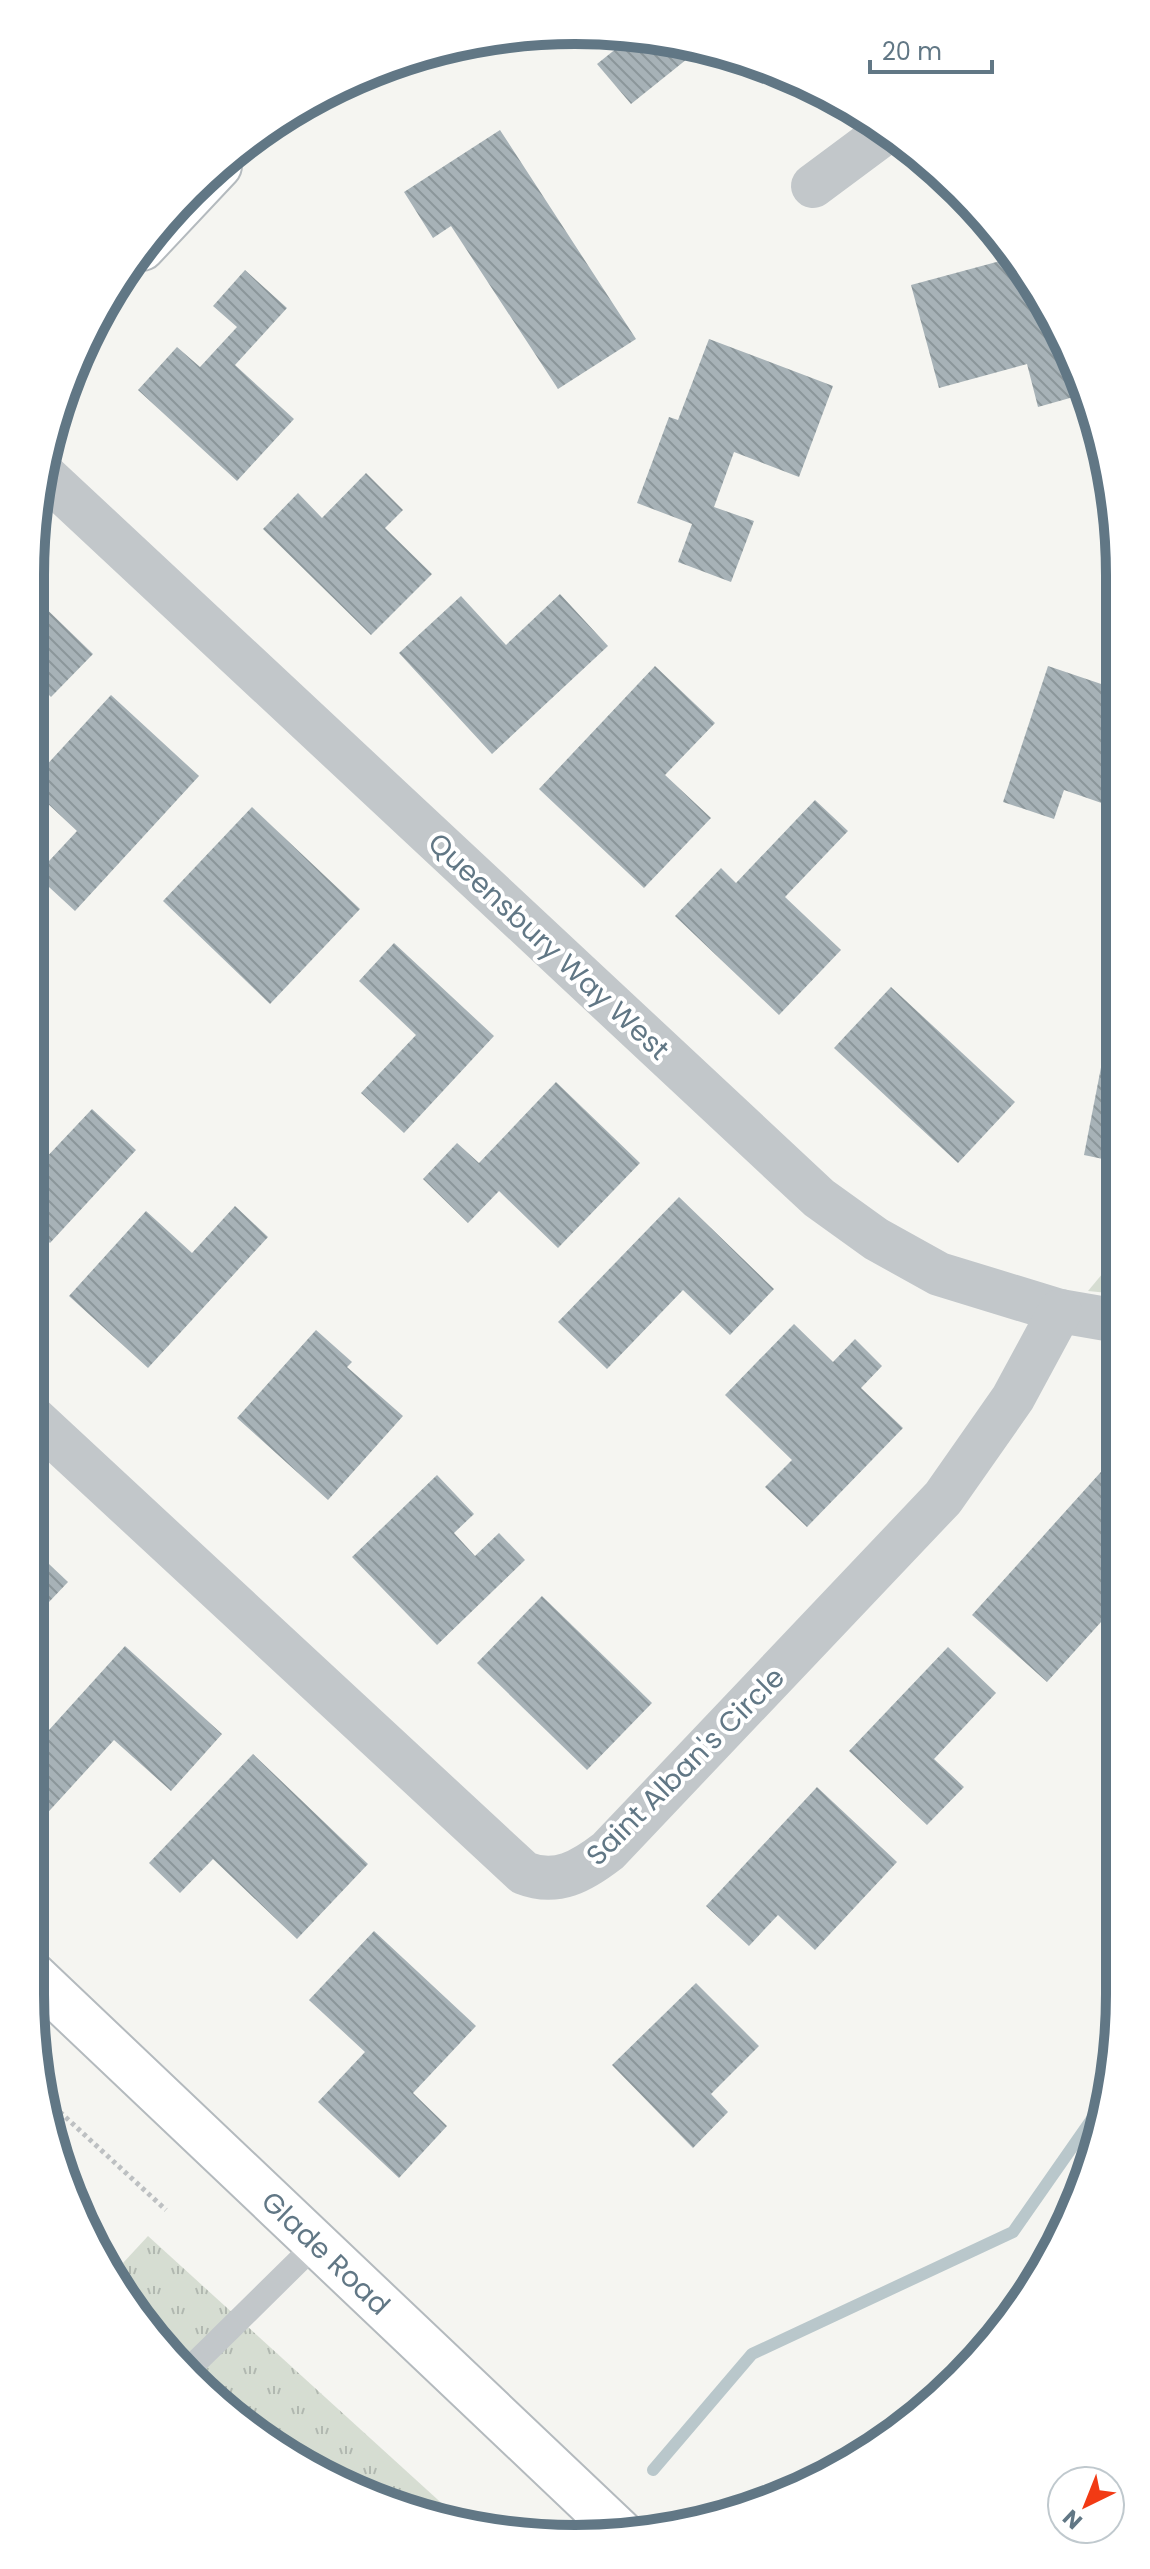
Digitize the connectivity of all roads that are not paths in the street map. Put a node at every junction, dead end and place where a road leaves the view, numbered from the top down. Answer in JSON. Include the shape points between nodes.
{"nodes":[{"id":1,"x":877,"y":138,"type":"edge"},
{"id":2,"x":813,"y":186,"type":"dead end"},
{"id":3,"x":52,"y":483,"type":"edge"},
{"id":4,"x":1060,"y":1311,"type":"junction"},
{"id":5,"x":1106,"y":1319,"type":"edge"},
{"id":6,"x":44,"y":1428,"type":"edge"},
{"id":7,"x":44,"y":1985,"type":"edge"},
{"id":8,"x":316,"y":2244,"type":"junction"},
{"id":9,"x":195,"y":2363,"type":"edge"},
{"id":10,"x":611,"y":2524,"type":"edge"}],
"edges":[{"from":1,"to":2,"type":"street"},
{"from":3,"to":4,"type":"street","name":"Queensbury Way West","via":[[819,1198],[876,1239],[939,1274]]},
{"from":4,"to":5,"type":"street","name":"Queensbury Way West"},
{"from":4,"to":6,"type":"street","name":"Saint Alban's Circle","via":[[1013,1398],[943,1498],[608,1851],[583,1870],[541,1879],[524,1873]]},
{"from":7,"to":8,"type":"main road","name":"Glade Road"},
{"from":8,"to":9,"type":"lane"},
{"from":8,"to":10,"type":"main road","name":"Glade Road"}]}
